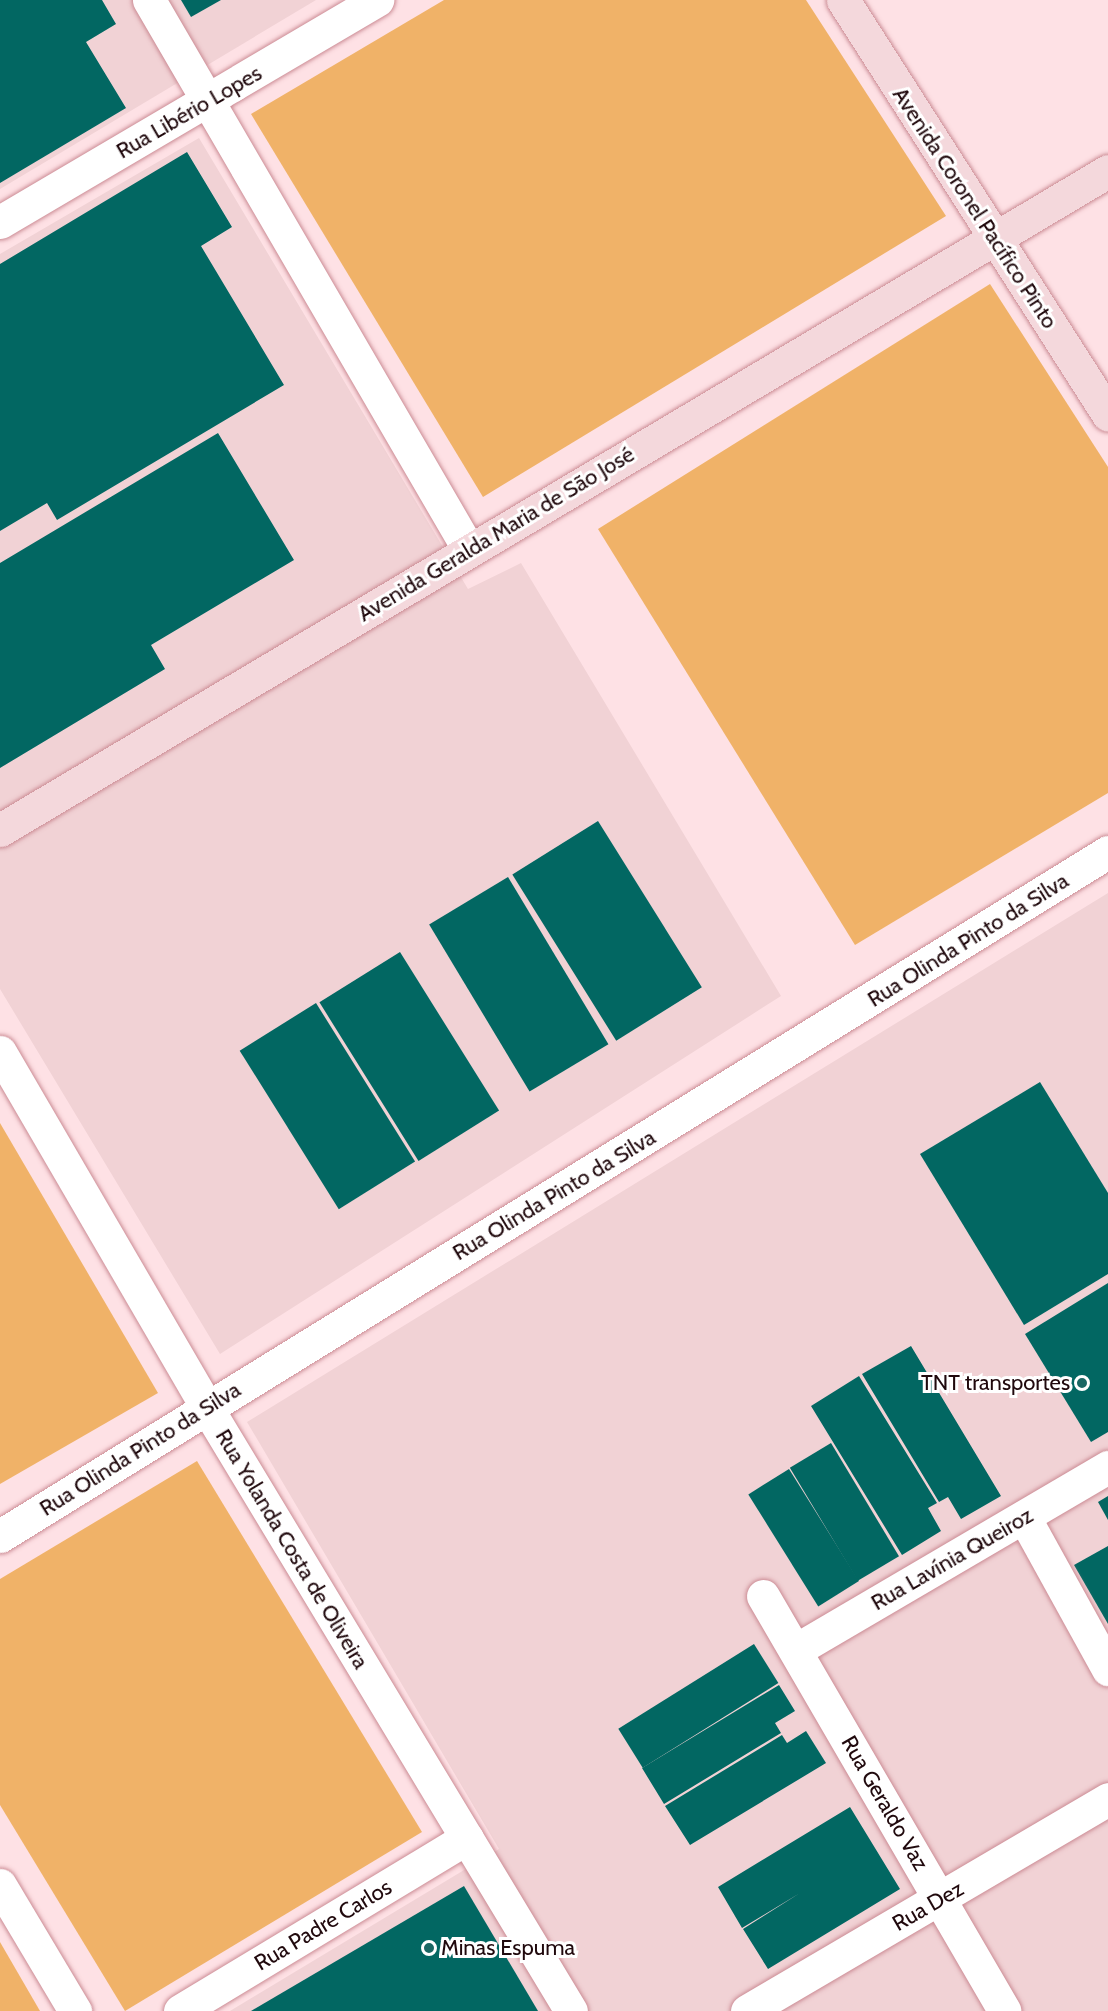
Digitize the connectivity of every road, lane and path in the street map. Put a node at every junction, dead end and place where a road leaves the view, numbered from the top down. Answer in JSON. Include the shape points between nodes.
{"nodes":[{"id":1,"x":149,"y":0,"type":"edge"},
{"id":2,"x":377,"y":0,"type":"edge"},
{"id":3,"x":843,"y":0,"type":"edge"},
{"id":4,"x":209,"y":101,"type":"junction"},
{"id":5,"x":1108,"y":171,"type":"edge"},
{"id":6,"x":0,"y":222,"type":"edge"},
{"id":7,"x":992,"y":237,"type":"junction"},
{"id":8,"x":1108,"y":415,"type":"edge"},
{"id":9,"x":469,"y":550,"type":"junction"},
{"id":10,"x":0,"y":830,"type":"edge"},
{"id":11,"x":1108,"y":852,"type":"edge"},
{"id":12,"x":0,"y":1052,"type":"edge"},
{"id":13,"x":207,"y":1408,"type":"junction"},
{"id":14,"x":1108,"y":1467,"type":"edge"},
{"id":15,"x":1024,"y":1517,"type":"junction"},
{"id":16,"x":0,"y":1536,"type":"edge"},
{"id":17,"x":763,"y":1596,"type":"dead end"},
{"id":18,"x":796,"y":1650,"type":"junction"},
{"id":19,"x":1108,"y":1669,"type":"edge"},
{"id":20,"x":1108,"y":1799,"type":"edge"},
{"id":21,"x":467,"y":1839,"type":"junction"},
{"id":22,"x":0,"y":1885,"type":"edge"},
{"id":23,"x":941,"y":1898,"type":"junction"},
{"id":24,"x":75,"y":2011,"type":"edge"},
{"id":25,"x":180,"y":2011,"type":"edge"},
{"id":26,"x":571,"y":2011,"type":"edge"},
{"id":27,"x":747,"y":2011,"type":"edge"},
{"id":28,"x":1005,"y":2011,"type":"edge"}],
"edges":[{"from":1,"to":4,"type":"street"},
{"from":2,"to":4,"type":"street","name":"Rua Libério Lopes"},
{"from":3,"to":7,"type":"street","name":"Avenida Coronel Pacífico Pinto"},
{"from":4,"to":6,"type":"street","name":"Rua Libério Lopes"},
{"from":4,"to":9,"type":"street"},
{"from":5,"to":7,"type":"street","name":"Avenida Geralda Maria de São José"},
{"from":7,"to":8,"type":"street","name":"Avenida Coronel Pacífico Pinto"},
{"from":7,"to":9,"type":"street","name":"Avenida Geralda Maria de São José"},
{"from":9,"to":10,"type":"street","name":"Avenida Geralda Maria de São José"},
{"from":11,"to":13,"type":"street","name":"Rua Olinda Pinto da Silva"},
{"from":12,"to":13,"type":"street","name":"Rua Yolanda Costa de Oliveira"},
{"from":13,"to":16,"type":"street","name":"Rua Olinda Pinto da Silva"},
{"from":13,"to":21,"type":"street","name":"Rua Yolanda Costa de Oliveira"},
{"from":14,"to":15,"type":"street","name":"Rua Lavínia Queiroz"},
{"from":15,"to":18,"type":"street","name":"Rua Lavínia Queiroz"},
{"from":15,"to":19,"type":"street"},
{"from":17,"to":18,"type":"street","name":"Rua Geraldo Vaz"},
{"from":18,"to":23,"type":"street","name":"Rua Geraldo Vaz"},
{"from":20,"to":23,"type":"street","name":"Rua Dez"},
{"from":21,"to":25,"type":"street","name":"Rua Padre Carlos"},
{"from":21,"to":26,"type":"street","name":"Rua Yolanda Costa de Oliveira"},
{"from":22,"to":24,"type":"street"},
{"from":23,"to":27,"type":"street","name":"Rua Dez"},
{"from":23,"to":28,"type":"street","name":"Rua Geraldo Vaz"}]}
